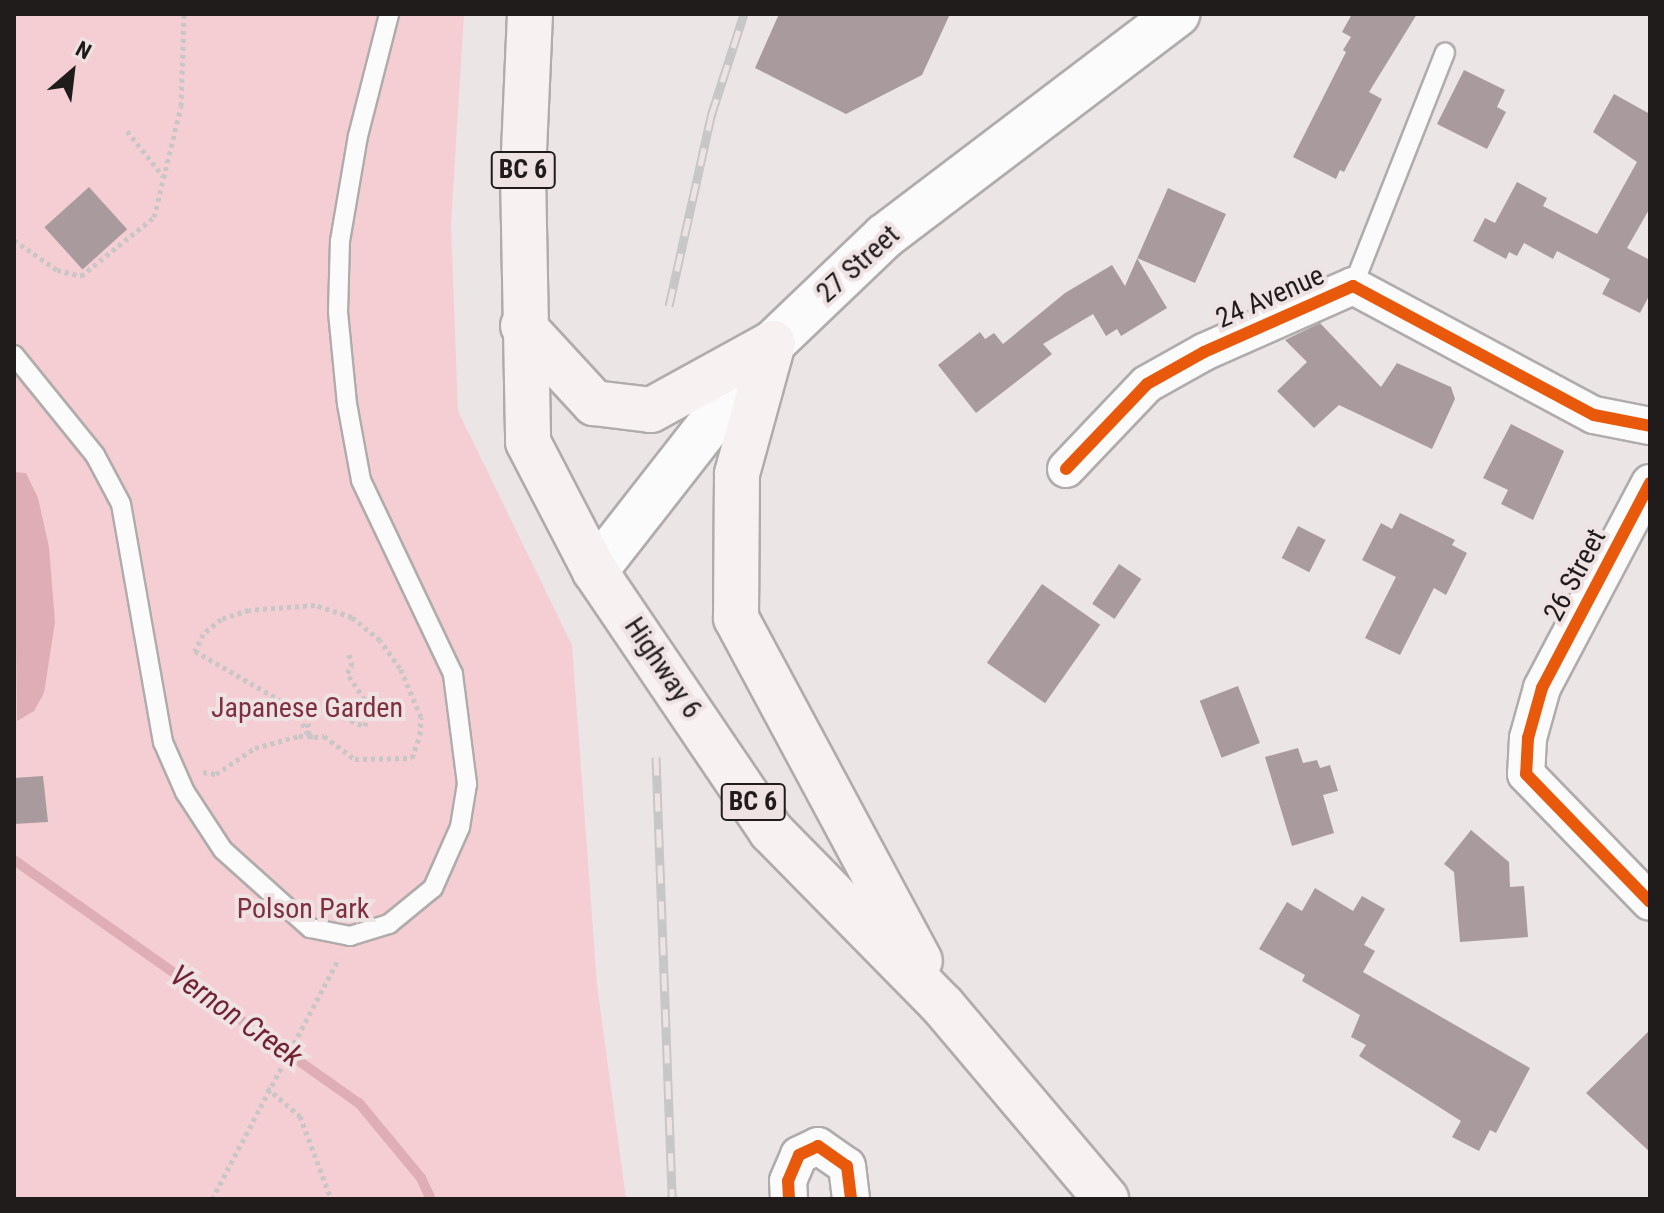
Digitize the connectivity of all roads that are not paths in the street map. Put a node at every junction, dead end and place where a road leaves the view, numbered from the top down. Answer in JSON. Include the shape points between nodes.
{"nodes":[{"id":1,"x":389,"y":14,"type":"edge"},
{"id":2,"x":530,"y":14,"type":"edge"},
{"id":3,"x":1177,"y":14,"type":"edge"},
{"id":4,"x":1445,"y":52,"type":"dead end"},
{"id":5,"x":1353,"y":286,"type":"junction"},
{"id":6,"x":523,"y":326,"type":"junction"},
{"id":7,"x":773,"y":343,"type":"junction"},
{"id":8,"x":14,"y":355,"type":"edge"},
{"id":9,"x":1650,"y":426,"type":"edge"},
{"id":10,"x":1066,"y":469,"type":"dead end"},
{"id":11,"x":1650,"y":483,"type":"edge"},
{"id":12,"x":595,"y":571,"type":"junction"},
{"id":13,"x":1650,"y":902,"type":"edge"},
{"id":14,"x":943,"y":1006,"type":"junction"},
{"id":15,"x":1100,"y":1197,"type":"edge"},
{"id":16,"x":789,"y":1199,"type":"edge"},
{"id":17,"x":851,"y":1199,"type":"edge"}],
"edges":[{"from":1,"to":8,"type":"lane","via":[[358,136],[340,241],[338,312],[347,404],[361,480],[453,674],[467,784],[460,827],[433,888],[389,924],[350,936],[310,928],[223,850],[163,742],[121,504],[95,455]]},
{"from":2,"to":6,"type":"main road","name":"Highway 6","number":"BC 6"},
{"from":3,"to":7,"type":"main road","name":"27 Street","via":[[885,236]]},
{"from":4,"to":5,"type":"lane"},
{"from":5,"to":9,"type":"street","name":"24 Avenue","via":[[1594,415]]},
{"from":5,"to":10,"type":"street","name":"24 Avenue","via":[[1204,352],[1147,384]]},
{"from":6,"to":7,"type":"main road","via":[[594,403],[651,410]]},
{"from":6,"to":12,"type":"main road","name":"Highway 6","number":"BC 6","via":[[528,442]]},
{"from":7,"to":12,"type":"main road","name":"27 Street"},
{"from":7,"to":14,"type":"main road","via":[[737,474],[736,618]]},
{"from":11,"to":13,"type":"street","name":"26 Street","via":[[1542,688],[1528,738],[1526,774]]},
{"from":12,"to":14,"type":"main road","name":"Highway 6","number":"BC 6","via":[[771,831]]},
{"from":14,"to":15,"type":"main road","name":"Highway 6","number":"BC 6"},
{"from":16,"to":17,"type":"street","via":[[788,1181],[799,1155],[818,1146],[847,1166]]}]}
